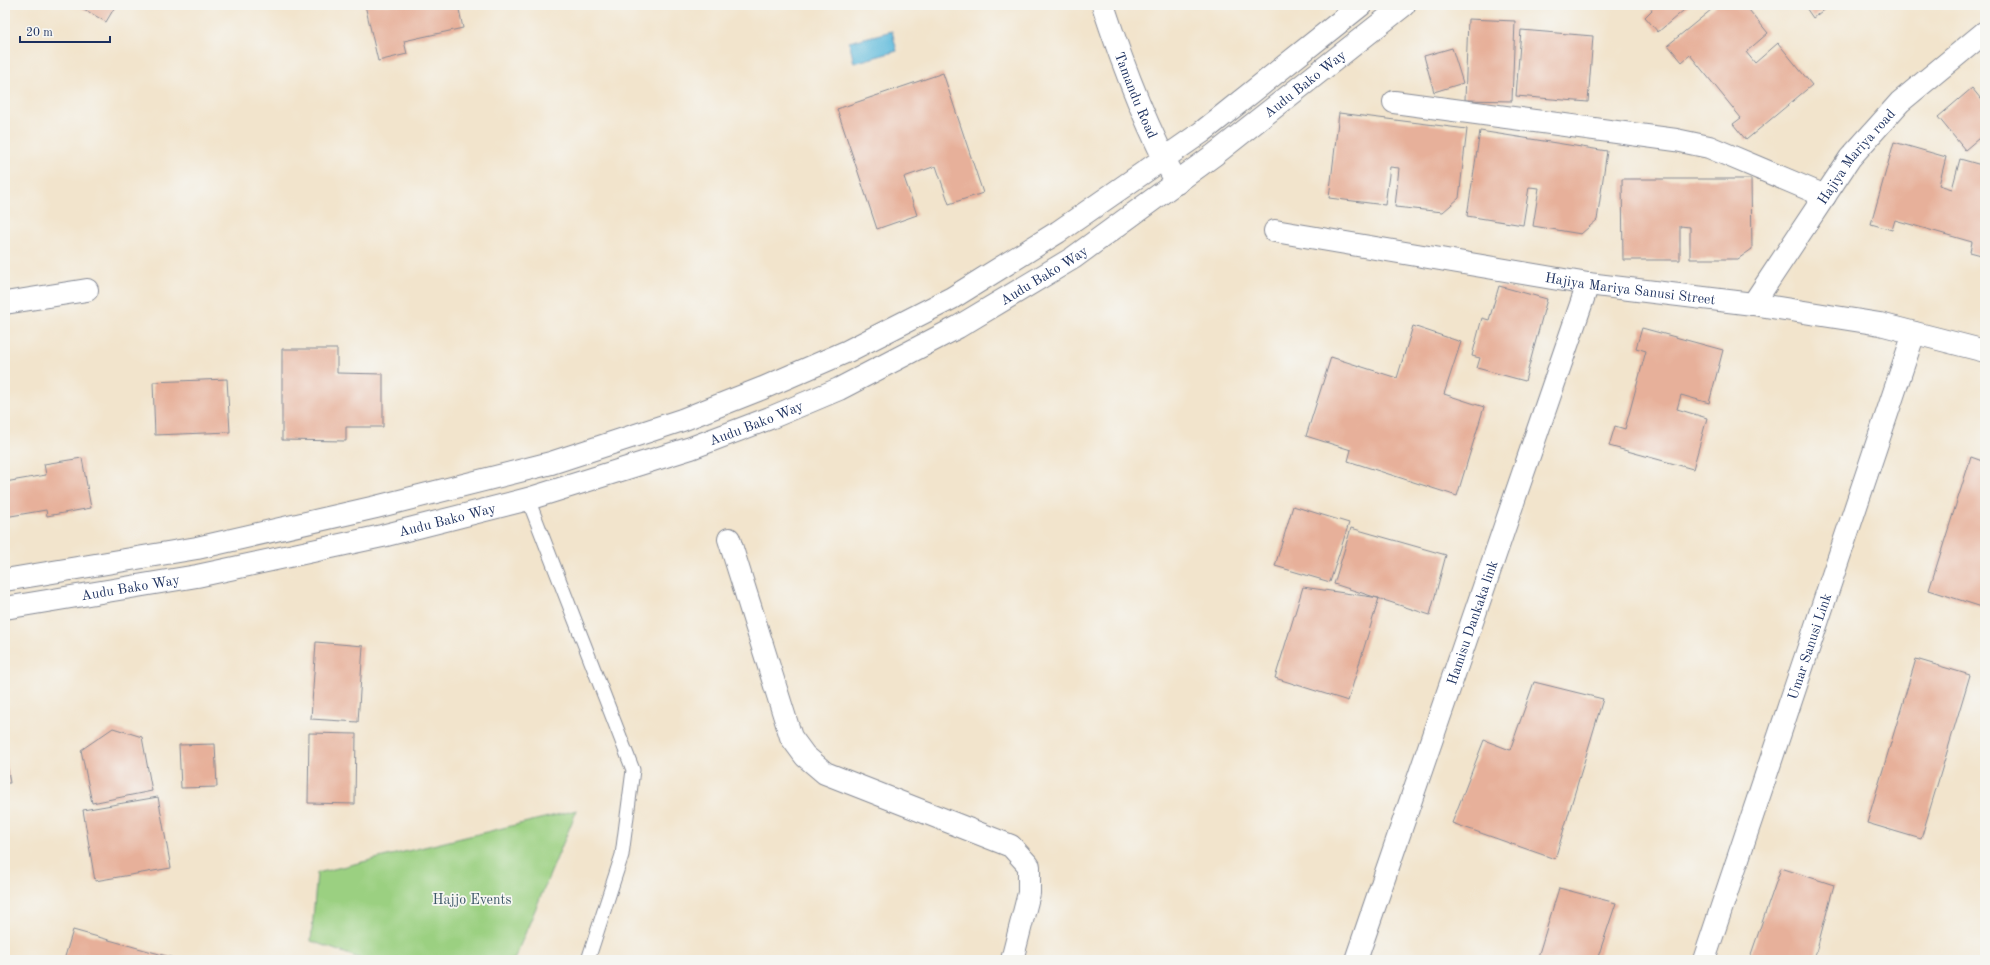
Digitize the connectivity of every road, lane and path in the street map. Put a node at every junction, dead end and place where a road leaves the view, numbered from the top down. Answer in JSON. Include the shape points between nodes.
{"nodes":[{"id":1,"x":1103,"y":5,"type":"edge"},
{"id":2,"x":1361,"y":5,"type":"edge"},
{"id":3,"x":1404,"y":5,"type":"edge"},
{"id":4,"x":1985,"y":32,"type":"edge"},
{"id":5,"x":1394,"y":102,"type":"dead end"},
{"id":6,"x":1163,"y":158,"type":"junction"},
{"id":7,"x":1177,"y":183,"type":"junction"},
{"id":8,"x":1824,"y":196,"type":"junction"},
{"id":9,"x":1275,"y":231,"type":"dead end"},
{"id":10,"x":1588,"y":284,"type":"junction"},
{"id":11,"x":87,"y":290,"type":"dead end"},
{"id":12,"x":5,"y":303,"type":"edge"},
{"id":13,"x":1753,"y":304,"type":"junction"},
{"id":14,"x":1914,"y":333,"type":"junction"},
{"id":15,"x":1985,"y":351,"type":"edge"},
{"id":16,"x":528,"y":499,"type":"junction"},
{"id":17,"x":729,"y":539,"type":"dead end"},
{"id":18,"x":5,"y":580,"type":"edge"},
{"id":19,"x":5,"y":608,"type":"edge"},
{"id":20,"x":588,"y":960,"type":"edge"},
{"id":21,"x":1012,"y":960,"type":"edge"},
{"id":22,"x":1356,"y":960,"type":"edge"},
{"id":23,"x":1704,"y":960,"type":"edge"}],
"edges":[{"from":1,"to":6,"type":"street","name":"Tamandu Road","via":[[1123,64]]},
{"from":2,"to":6,"type":"street","name":"Audu Bako Way","via":[[1202,132]]},
{"from":3,"to":7,"type":"street","name":"Audu Bako Way"},
{"from":4,"to":8,"type":"street","name":"Hajiya Mariya road","via":[[1900,102],[1850,158]]},
{"from":5,"to":8,"type":"street","via":[[1696,144],[1709,147]]},
{"from":6,"to":7,"type":"street","name":"Tamandu Road"},
{"from":6,"to":18,"type":"street","name":"Audu Bako Way","via":[[1058,232],[952,298],[848,351],[682,420],[551,463],[376,507],[197,548]]},
{"from":7,"to":16,"type":"street","name":"Audu Bako Way","via":[[1073,258],[958,327],[839,390],[691,448]]},
{"from":8,"to":13,"type":"street","name":"Hajiya Mariya road"},
{"from":9,"to":10,"type":"street","name":"Hajiya Mariya Sanusi Street"},
{"from":10,"to":13,"type":"street","name":"Hajiya Mariya Sanusi Street"},
{"from":10,"to":22,"type":"street","name":"Hamisu Dankaka link"},
{"from":11,"to":12,"type":"street"},
{"from":13,"to":14,"type":"street","name":"Hajiya Mariya Sanusi Street","via":[[1880,324]]},
{"from":14,"to":15,"type":"street","name":"Hajiya Mariya Sanusi Street"},
{"from":14,"to":23,"type":"street","name":"Umar Sanusi Link"},
{"from":16,"to":19,"type":"street","name":"Audu Bako Way","via":[[382,536],[204,574]]},
{"from":16,"to":20,"type":"lane","via":[[633,770],[622,855]]},
{"from":17,"to":21,"type":"street","via":[[791,737],[805,756],[825,774],[1011,846],[1029,866],[1029,893]]}]}
